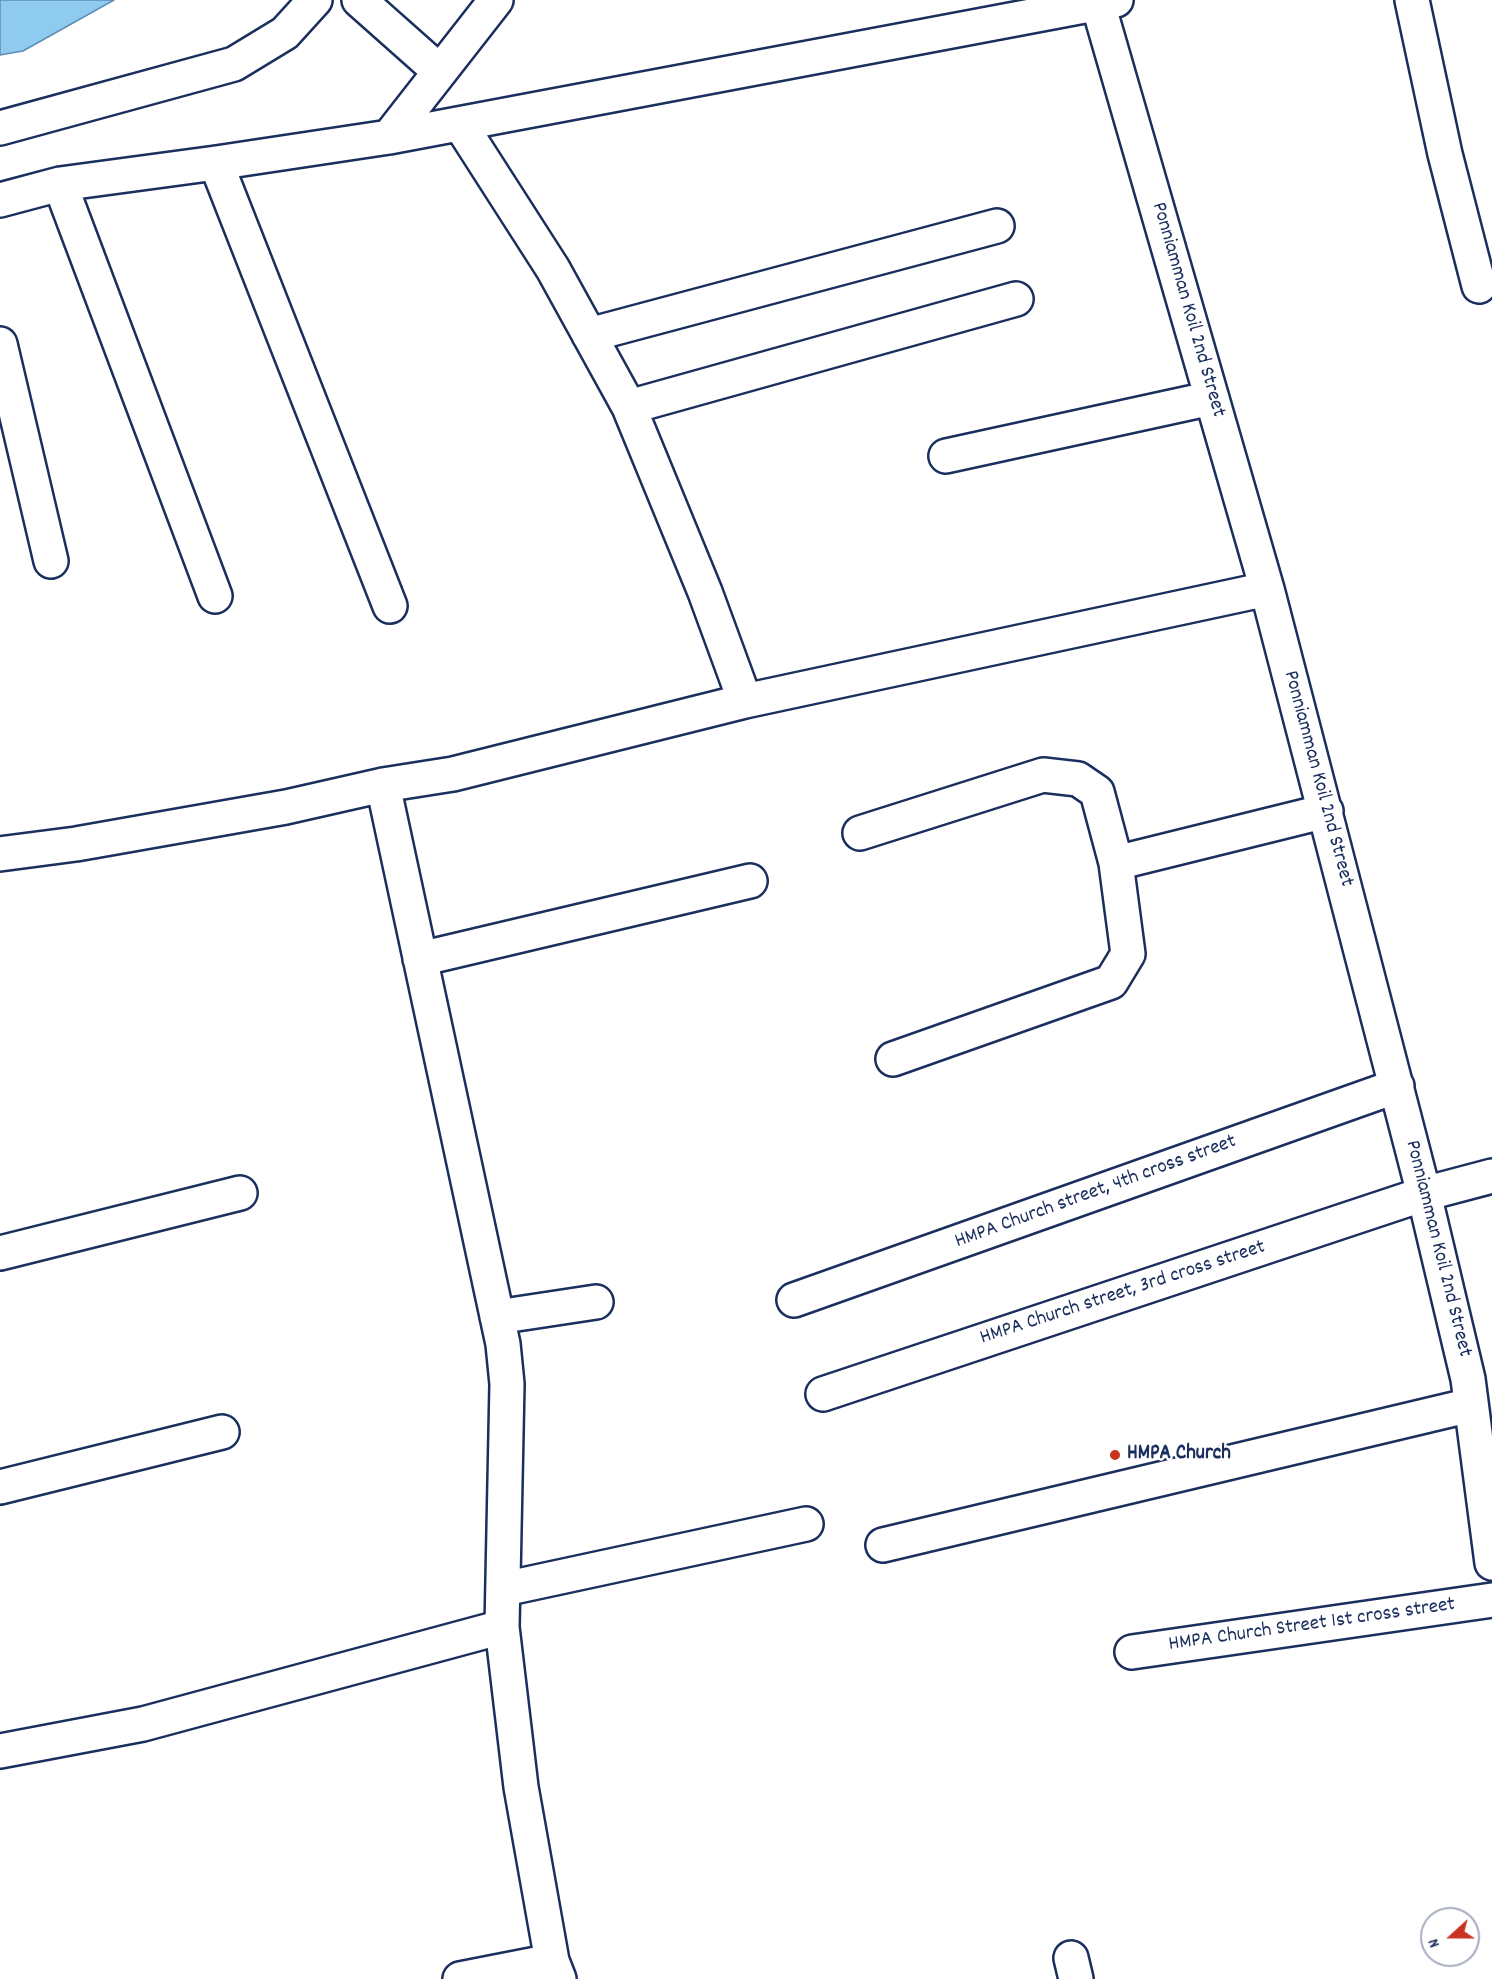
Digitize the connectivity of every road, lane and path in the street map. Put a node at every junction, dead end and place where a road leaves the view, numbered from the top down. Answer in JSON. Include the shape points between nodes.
{"nodes":[{"id":1,"x":315,"y":0,"type":"edge"},
{"id":2,"x":359,"y":0,"type":"edge"},
{"id":3,"x":496,"y":0,"type":"edge"},
{"id":4,"x":1412,"y":0,"type":"edge"},
{"id":5,"x":1107,"y":2,"type":"edge"},
{"id":6,"x":439,"y":71,"type":"junction"},
{"id":7,"x":460,"y":124,"type":"junction"},
{"id":8,"x":0,"y":128,"type":"edge"},
{"id":9,"x":389,"y":137,"type":"junction"},
{"id":10,"x":216,"y":164,"type":"junction"},
{"id":11,"x":60,"y":184,"type":"junction"},
{"id":12,"x":0,"y":200,"type":"edge"},
{"id":13,"x":997,"y":226,"type":"dead end"},
{"id":14,"x":1479,"y":286,"type":"dead end"},
{"id":15,"x":1016,"y":299,"type":"dead end"},
{"id":16,"x":589,"y":335,"type":"junction"},
{"id":17,"x":0,"y":344,"type":"edge"},
{"id":18,"x":1212,"y":398,"type":"junction"},
{"id":19,"x":629,"y":407,"type":"junction"},
{"id":20,"x":946,"y":456,"type":"dead end"},
{"id":21,"x":51,"y":561,"type":"dead end"},
{"id":22,"x":1267,"y":589,"type":"junction"},
{"id":23,"x":216,"y":596,"type":"dead end"},
{"id":24,"x":390,"y":606,"type":"dead end"},
{"id":25,"x":745,"y":700,"type":"junction"},
{"id":26,"x":383,"y":785,"type":"junction"},
{"id":27,"x":1326,"y":811,"type":"junction"},
{"id":28,"x":860,"y":833,"type":"dead end"},
{"id":29,"x":0,"y":854,"type":"edge"},
{"id":30,"x":1116,"y":864,"type":"junction"},
{"id":31,"x":750,"y":881,"type":"dead end"},
{"id":32,"x":420,"y":958,"type":"junction"},
{"id":33,"x":892,"y":1059,"type":"dead end"},
{"id":34,"x":1397,"y":1086,"type":"junction"},
{"id":35,"x":1492,"y":1176,"type":"edge"},
{"id":36,"x":240,"y":1193,"type":"dead end"},
{"id":37,"x":1425,"y":1194,"type":"junction"},
{"id":38,"x":0,"y":1253,"type":"edge"},
{"id":39,"x":794,"y":1300,"type":"dead end"},
{"id":40,"x":596,"y":1302,"type":"dead end"},
{"id":41,"x":497,"y":1317,"type":"junction"},
{"id":42,"x":823,"y":1394,"type":"dead end"},
{"id":43,"x":1471,"y":1405,"type":"junction"},
{"id":44,"x":222,"y":1432,"type":"dead end"},
{"id":45,"x":0,"y":1487,"type":"edge"},
{"id":46,"x":806,"y":1524,"type":"dead end"},
{"id":47,"x":883,"y":1545,"type":"dead end"},
{"id":48,"x":1492,"y":1563,"type":"edge"},
{"id":49,"x":504,"y":1589,"type":"junction"},
{"id":50,"x":1492,"y":1600,"type":"edge"},
{"id":51,"x":502,"y":1627,"type":"junction"},
{"id":52,"x":1132,"y":1652,"type":"dead end"},
{"id":53,"x":0,"y":1751,"type":"edge"},
{"id":54,"x":556,"y":1970,"type":"edge"},
{"id":55,"x":460,"y":1979,"type":"edge"}],
"edges":[{"from":1,"to":8,"type":"street","via":[[285,33],[234,64]]},
{"from":2,"to":6,"type":"street"},
{"from":3,"to":6,"type":"street"},
{"from":4,"to":14,"type":"street"},
{"from":5,"to":7,"type":"street"},
{"from":5,"to":18,"type":"street","name":"Ponniamman Koil 2nd Street"},
{"from":6,"to":9,"type":"street"},
{"from":7,"to":9,"type":"street"},
{"from":7,"to":16,"type":"street","via":[[553,269]]},
{"from":9,"to":10,"type":"street"},
{"from":10,"to":11,"type":"street"},
{"from":10,"to":24,"type":"street"},
{"from":11,"to":12,"type":"street"},
{"from":11,"to":23,"type":"street"},
{"from":13,"to":16,"type":"street"},
{"from":15,"to":19,"type":"street"},
{"from":16,"to":19,"type":"street"},
{"from":17,"to":21,"type":"street"},
{"from":18,"to":20,"type":"street"},
{"from":18,"to":22,"type":"street","name":"Ponniamman Koil 2nd Street"},
{"from":19,"to":25,"type":"street"},
{"from":22,"to":25,"type":"street"},
{"from":22,"to":27,"type":"street","name":"Ponniamman Koil 2nd Street"},
{"from":25,"to":26,"type":"street","via":[[453,774]]},
{"from":26,"to":29,"type":"street","via":[[286,807]]},
{"from":26,"to":32,"type":"street"},
{"from":27,"to":30,"type":"street"},
{"from":27,"to":34,"type":"street","name":"Ponniamman Koil 2nd Street"},
{"from":28,"to":30,"type":"street","via":[[1043,775],[1078,779],[1097,792]]},
{"from":30,"to":33,"type":"street","via":[[1128,954],[1111,982]]},
{"from":31,"to":32,"type":"street"},
{"from":32,"to":41,"type":"street"},
{"from":34,"to":37,"type":"street","name":"Ponniamman Koil 2nd Street"},
{"from":34,"to":39,"type":"street","name":"HMPA Church street, 4th cross street"},
{"from":35,"to":37,"type":"street","name":"HMPA Church street, 3rd cross street"},
{"from":36,"to":38,"type":"street"},
{"from":37,"to":42,"type":"street","name":"HMPA Church street, 3rd cross street"},
{"from":37,"to":43,"type":"street","name":"Ponniamman Koil 2nd Street"},
{"from":40,"to":41,"type":"street"},
{"from":41,"to":49,"type":"street","via":[[507,1384]]},
{"from":43,"to":47,"type":"street"},
{"from":43,"to":48,"type":"street","name":"Ponniamman Koil 2nd Street"},
{"from":44,"to":45,"type":"street"},
{"from":46,"to":49,"type":"street"},
{"from":49,"to":51,"type":"street"},
{"from":50,"to":52,"type":"street","name":"HMPA Church Street 1st cross street"},
{"from":51,"to":53,"type":"street","via":[[143,1724]]},
{"from":51,"to":54,"type":"street","via":[[521,1787]]},
{"from":54,"to":55,"type":"street"}]}
